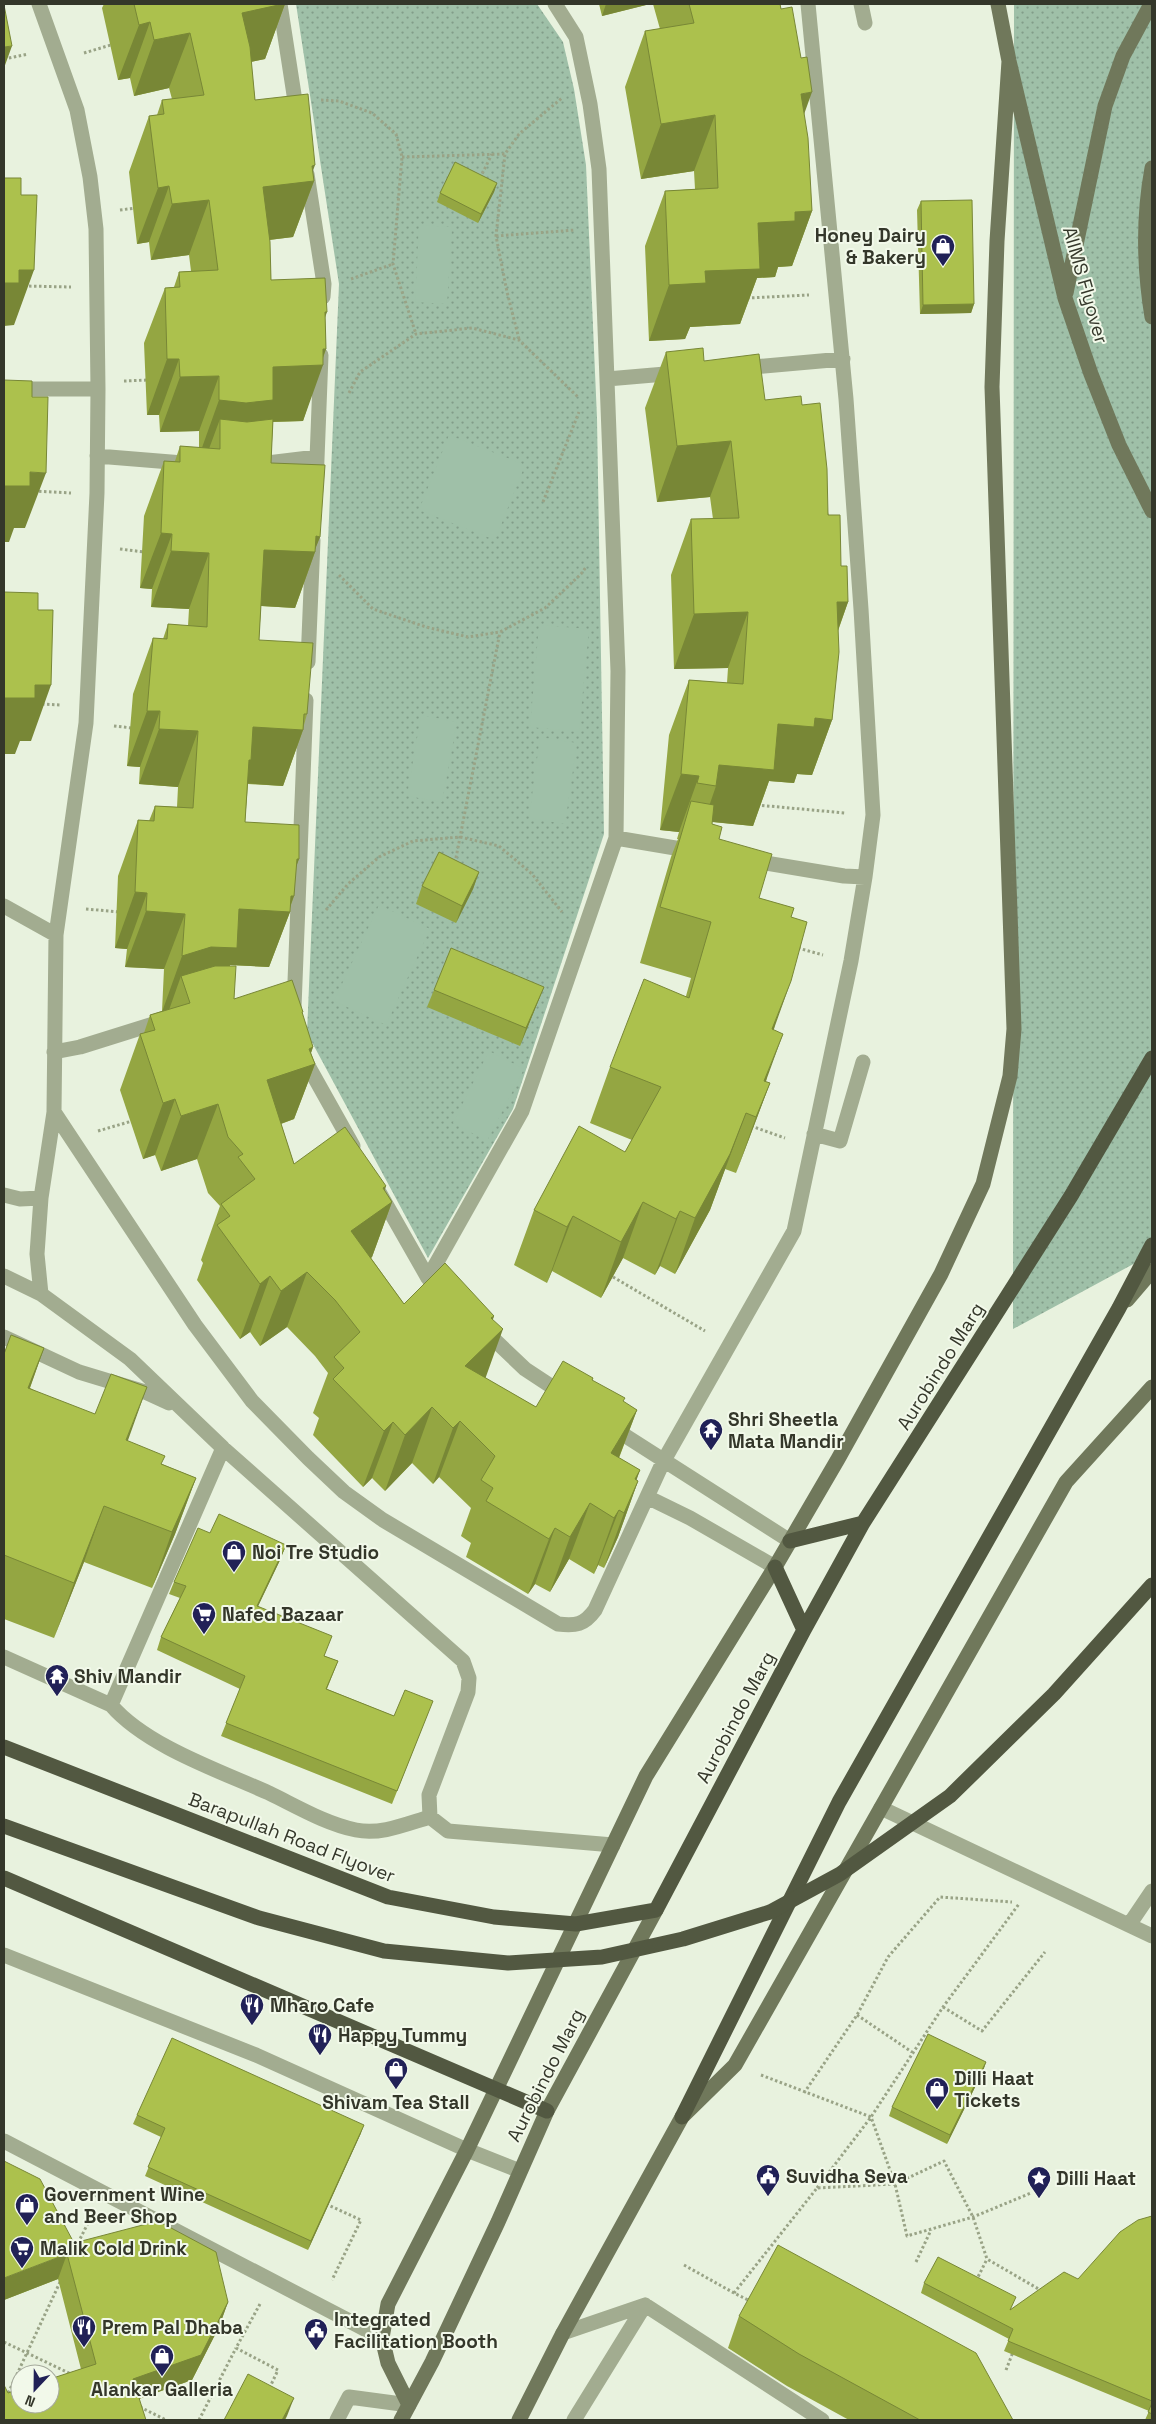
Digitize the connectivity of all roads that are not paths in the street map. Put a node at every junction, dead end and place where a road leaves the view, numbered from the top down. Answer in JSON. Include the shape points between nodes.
{"nodes":[{"id":1,"x":39,"y":4,"type":"edge"},
{"id":2,"x":280,"y":4,"type":"edge"},
{"id":3,"x":555,"y":4,"type":"edge"},
{"id":4,"x":808,"y":4,"type":"edge"},
{"id":5,"x":861,"y":4,"type":"edge"},
{"id":6,"x":998,"y":4,"type":"edge"},
{"id":7,"x":1151,"y":4,"type":"edge"},
{"id":8,"x":865,"y":23,"type":"dead end"},
{"id":9,"x":1009,"y":61,"type":"junction"},
{"id":10,"x":300,"y":130,"type":"edge"},
{"id":11,"x":304,"y":159,"type":"edge"},
{"id":12,"x":1152,"y":168,"type":"edge"},
{"id":13,"x":1066,"y":298,"type":"junction"},
{"id":14,"x":323,"y":308,"type":"edge"},
{"id":15,"x":1152,"y":317,"type":"edge"},
{"id":16,"x":322,"y":336,"type":"edge"},
{"id":17,"x":843,"y":360,"type":"junction"},
{"id":18,"x":723,"y":370,"type":"edge"},
{"id":19,"x":694,"y":372,"type":"edge"},
{"id":20,"x":607,"y":379,"type":"junction"},
{"id":21,"x":98,"y":385,"type":"junction"},
{"id":22,"x":4,"y":389,"type":"edge"},
{"id":23,"x":97,"y":456,"type":"junction"},
{"id":24,"x":317,"y":457,"type":"junction"},
{"id":25,"x":199,"y":465,"type":"edge"},
{"id":26,"x":236,"y":466,"type":"edge"},
{"id":27,"x":315,"y":504,"type":"edge"},
{"id":28,"x":1152,"y":511,"type":"edge"},
{"id":29,"x":314,"y":524,"type":"edge"},
{"id":30,"x":616,"y":838,"type":"junction"},
{"id":31,"x":711,"y":854,"type":"edge"},
{"id":32,"x":730,"y":857,"type":"edge"},
{"id":33,"x":865,"y":877,"type":"junction"},
{"id":34,"x":4,"y":906,"type":"edge"},
{"id":35,"x":56,"y":935,"type":"junction"},
{"id":36,"x":184,"y":1014,"type":"edge"},
{"id":37,"x":290,"y":1018,"type":"edge"},
{"id":38,"x":293,"y":1038,"type":"edge"},
{"id":39,"x":54,"y":1052,"type":"junction"},
{"id":40,"x":1152,"y":1058,"type":"edge"},
{"id":41,"x":863,"y":1062,"type":"dead end"},
{"id":42,"x":54,"y":1112,"type":"junction"},
{"id":43,"x":813,"y":1141,"type":"junction"},
{"id":44,"x":360,"y":1158,"type":"edge"},
{"id":45,"x":370,"y":1175,"type":"edge"},
{"id":46,"x":4,"y":1195,"type":"edge"},
{"id":47,"x":40,"y":1198,"type":"junction"},
{"id":48,"x":1152,"y":1245,"type":"edge"},
{"id":49,"x":1152,"y":1271,"type":"edge"},
{"id":50,"x":4,"y":1276,"type":"edge"},
{"id":51,"x":428,"y":1278,"type":"junction"},
{"id":52,"x":41,"y":1294,"type":"junction"},
{"id":53,"x":456,"y":1304,"type":"edge"},
{"id":54,"x":1119,"y":1308,"type":"junction"},
{"id":55,"x":470,"y":1317,"type":"edge"},
{"id":56,"x":4,"y":1337,"type":"edge"},
{"id":57,"x":1152,"y":1387,"type":"edge"},
{"id":58,"x":177,"y":1406,"type":"junction"},
{"id":59,"x":581,"y":1406,"type":"edge"},
{"id":60,"x":597,"y":1417,"type":"edge"},
{"id":61,"x":223,"y":1448,"type":"junction"},
{"id":62,"x":663,"y":1462,"type":"junction"},
{"id":63,"x":647,"y":1497,"type":"junction"},
{"id":64,"x":863,"y":1523,"type":"junction"},
{"id":65,"x":790,"y":1541,"type":"junction"},
{"id":66,"x":775,"y":1567,"type":"junction"},
{"id":67,"x":1152,"y":1585,"type":"edge"},
{"id":68,"x":804,"y":1630,"type":"junction"},
{"id":69,"x":4,"y":1657,"type":"edge"},
{"id":70,"x":112,"y":1705,"type":"junction"},
{"id":71,"x":4,"y":1747,"type":"edge"},
{"id":72,"x":881,"y":1808,"type":"junction"},
{"id":73,"x":430,"y":1816,"type":"junction"},
{"id":74,"x":4,"y":1826,"type":"edge"},
{"id":75,"x":613,"y":1845,"type":"junction"},
{"id":76,"x":4,"y":1878,"type":"edge"},
{"id":77,"x":1152,"y":1891,"type":"edge"},
{"id":78,"x":656,"y":1910,"type":"junction"},
{"id":79,"x":576,"y":1924,"type":"junction"},
{"id":80,"x":1130,"y":1925,"type":"junction"},
{"id":81,"x":1152,"y":1936,"type":"edge"},
{"id":82,"x":4,"y":1955,"type":"edge"},
{"id":83,"x":496,"y":2090,"type":"junction"},
{"id":84,"x":546,"y":2111,"type":"junction"},
{"id":85,"x":682,"y":2117,"type":"junction"},
{"id":86,"x":4,"y":2141,"type":"edge"},
{"id":87,"x":467,"y":2150,"type":"junction"},
{"id":88,"x":520,"y":2171,"type":"junction"},
{"id":89,"x":645,"y":2305,"type":"junction"},
{"id":90,"x":563,"y":2332,"type":"junction"},
{"id":91,"x":382,"y":2338,"type":"junction"},
{"id":92,"x":409,"y":2405,"type":"junction"},
{"id":93,"x":337,"y":2420,"type":"edge"},
{"id":94,"x":401,"y":2420,"type":"edge"},
{"id":95,"x":519,"y":2420,"type":"edge"},
{"id":96,"x":574,"y":2420,"type":"edge"},
{"id":97,"x":822,"y":2420,"type":"edge"}],
"edges":[{"from":1,"to":21,"type":"street","via":[[77,110],[90,177],[94,214]]},
{"from":2,"to":10,"type":"street"},
{"from":3,"to":20,"type":"street","via":[[576,37],[599,169]]},
{"from":4,"to":17,"type":"street"},
{"from":5,"to":8,"type":"street"},
{"from":6,"to":9,"type":"main road"},
{"from":7,"to":13,"type":"main road","via":[[1123,56],[1105,106]]},
{"from":9,"to":13,"type":"main road","name":"AIIMS Flyover"},
{"from":9,"to":65,"type":"main road","via":[[997,241],[992,387],[1014,1019],[1010,1076],[983,1184],[941,1274]]},
{"from":11,"to":14,"type":"street","via":[[324,284]]},
{"from":12,"to":15,"type":"main road","via":[[1145,243]]},
{"from":13,"to":28,"type":"main road","name":"AIIMS Flyover","via":[[1119,445]]},
{"from":16,"to":24,"type":"street"},
{"from":17,"to":18,"type":"street"},
{"from":17,"to":33,"type":"street","via":[[873,815]]},
{"from":19,"to":20,"type":"street"},
{"from":20,"to":30,"type":"street","via":[[618,671]]},
{"from":21,"to":22,"type":"street"},
{"from":21,"to":23,"type":"street"},
{"from":23,"to":25,"type":"street"},
{"from":23,"to":35,"type":"street","via":[[86,723]]},
{"from":24,"to":26,"type":"street"},
{"from":24,"to":27,"type":"street"},
{"from":29,"to":37,"type":"street"},
{"from":30,"to":31,"type":"street"},
{"from":30,"to":51,"type":"street","via":[[522,1111]]},
{"from":32,"to":33,"type":"street"},
{"from":33,"to":43,"type":"street","via":[[851,962]]},
{"from":34,"to":35,"type":"street"},
{"from":35,"to":39,"type":"street"},
{"from":36,"to":39,"type":"street"},
{"from":38,"to":44,"type":"street"},
{"from":39,"to":42,"type":"street"},
{"from":40,"to":64,"type":"highway","name":"Aurobindo Marg","via":[[1071,1196]]},
{"from":41,"to":43,"type":"street","via":[[840,1141]]},
{"from":42,"to":47,"type":"street"},
{"from":42,"to":63,"type":"street","via":[[195,1326],[252,1401],[344,1492],[383,1520],[558,1624],[577,1626],[595,1610]]},
{"from":43,"to":62,"type":"street","via":[[794,1231]]},
{"from":45,"to":51,"type":"street"},
{"from":46,"to":47,"type":"street","via":[[20,1199]]},
{"from":47,"to":52,"type":"street","via":[[37,1254]]},
{"from":48,"to":54,"type":"highway"},
{"from":49,"to":54,"type":"main road"},
{"from":50,"to":52,"type":"street"},
{"from":51,"to":53,"type":"street"},
{"from":52,"to":58,"type":"street","via":[[130,1358]]},
{"from":54,"to":85,"type":"highway","via":[[839,1802]]},
{"from":55,"to":59,"type":"street","via":[[525,1369]]},
{"from":56,"to":58,"type":"street","via":[[79,1372],[145,1392]]},
{"from":57,"to":72,"type":"main road","via":[[1066,1482]]},
{"from":58,"to":61,"type":"street"},
{"from":60,"to":62,"type":"street"},
{"from":61,"to":70,"type":"street"},
{"from":61,"to":73,"type":"street","via":[[463,1660],[469,1678],[468,1692],[429,1795]]},
{"from":62,"to":63,"type":"street"},
{"from":62,"to":65,"type":"street"},
{"from":63,"to":66,"type":"street"},
{"from":64,"to":65,"type":"highway"},
{"from":64,"to":68,"type":"highway","name":"Aurobindo Marg"},
{"from":65,"to":66,"type":"main road"},
{"from":66,"to":68,"type":"highway"},
{"from":66,"to":75,"type":"main road","via":[[646,1776]]},
{"from":67,"to":74,"type":"highway","bridge":true,"via":[[1054,1694],[950,1796],[840,1874],[770,1912],[683,1939],[602,1957],[508,1963],[384,1951],[259,1918]]},
{"from":68,"to":78,"type":"highway","name":"Aurobindo Marg"},
{"from":69,"to":70,"type":"street"},
{"from":70,"to":73,"type":"street","via":[[123,1718],[163,1745],[318,1816],[357,1830],[390,1830]]},
{"from":71,"to":79,"type":"highway","name":"Barapullah Road Flyover","via":[[388,1897],[494,1916]]},
{"from":72,"to":80,"type":"street"},
{"from":72,"to":85,"type":"main road","via":[[735,2064]]},
{"from":73,"to":75,"type":"street","via":[[448,1831]]},
{"from":75,"to":79,"type":"main road"},
{"from":76,"to":83,"type":"highway"},
{"from":77,"to":80,"type":"street"},
{"from":78,"to":79,"type":"highway","name":"Barapullah Road Flyover"},
{"from":78,"to":84,"type":"main road","name":"Aurobindo Marg"},
{"from":79,"to":83,"type":"main road"},
{"from":80,"to":81,"type":"street"},
{"from":82,"to":87,"type":"street","via":[[256,2054]]},
{"from":83,"to":84,"type":"highway"},
{"from":83,"to":87,"type":"main road"},
{"from":84,"to":88,"type":"main road","name":"Aurobindo Marg"},
{"from":85,"to":90,"type":"main road"},
{"from":86,"to":91,"type":"street"},
{"from":87,"to":88,"type":"street"},
{"from":87,"to":91,"type":"main road","via":[[388,2304]]},
{"from":88,"to":92,"type":"main road","name":"Aurobindo Marg"},
{"from":89,"to":90,"type":"street"},
{"from":89,"to":96,"type":"street"},
{"from":89,"to":97,"type":"street"},
{"from":90,"to":95,"type":"main road"},
{"from":91,"to":92,"type":"main road","via":[[388,2363]]},
{"from":92,"to":93,"type":"street","via":[[349,2398]]},
{"from":92,"to":94,"type":"main road","name":"Aurobindo Marg"}]}
